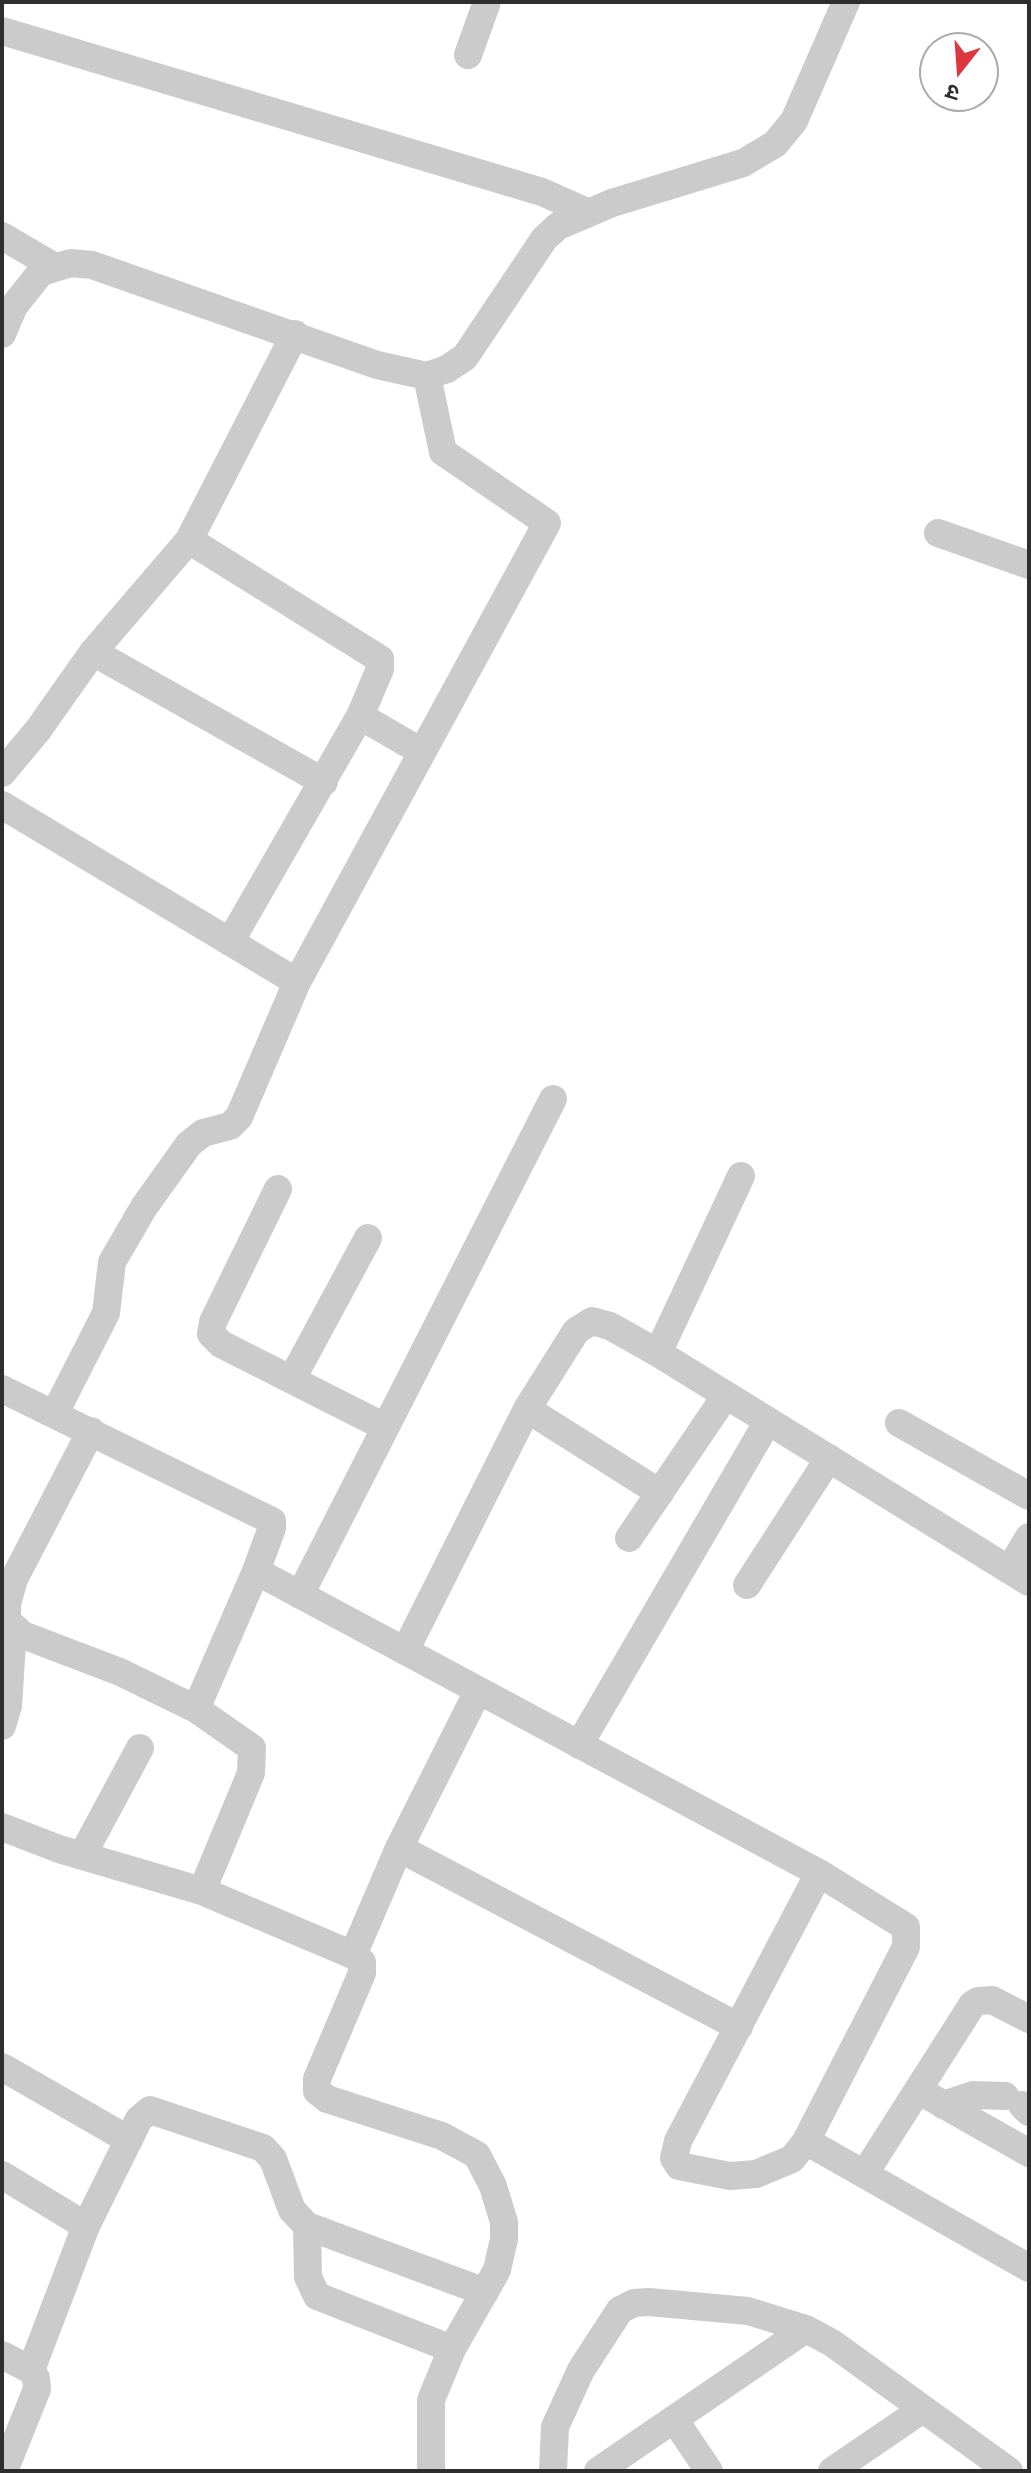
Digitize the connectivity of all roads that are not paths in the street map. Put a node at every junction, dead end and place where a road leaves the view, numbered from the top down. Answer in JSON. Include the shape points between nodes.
{"nodes":[{"id":1,"x":487,"y":2,"type":"edge"},
{"id":2,"x":846,"y":2,"type":"edge"},
{"id":3,"x":2,"y":31,"type":"edge"},
{"id":4,"x":468,"y":55,"type":"dead end"},
{"id":5,"x":599,"y":207,"type":"junction"},
{"id":6,"x":2,"y":236,"type":"edge"},
{"id":7,"x":55,"y":267,"type":"junction"},
{"id":8,"x":2,"y":334,"type":"edge"},
{"id":9,"x":295,"y":334,"type":"junction"},
{"id":10,"x":427,"y":376,"type":"junction"},
{"id":11,"x":938,"y":533,"type":"dead end"},
{"id":12,"x":189,"y":540,"type":"junction"},
{"id":13,"x":1029,"y":565,"type":"edge"},
{"id":14,"x":93,"y":652,"type":"junction"},
{"id":15,"x":360,"y":716,"type":"junction"},
{"id":16,"x":422,"y":752,"type":"junction"},
{"id":17,"x":2,"y":773,"type":"edge"},
{"id":18,"x":324,"y":782,"type":"junction"},
{"id":19,"x":2,"y":805,"type":"edge"},
{"id":20,"x":230,"y":942,"type":"junction"},
{"id":21,"x":297,"y":982,"type":"junction"},
{"id":22,"x":553,"y":1099,"type":"dead end"},
{"id":23,"x":741,"y":1176,"type":"dead end"},
{"id":24,"x":278,"y":1189,"type":"dead end"},
{"id":25,"x":368,"y":1238,"type":"dead end"},
{"id":26,"x":658,"y":1353,"type":"junction"},
{"id":27,"x":292,"y":1379,"type":"junction"},
{"id":28,"x":2,"y":1389,"type":"edge"},
{"id":29,"x":726,"y":1395,"type":"junction"},
{"id":30,"x":527,"y":1409,"type":"junction"},
{"id":31,"x":55,"y":1413,"type":"junction"},
{"id":32,"x":768,"y":1421,"type":"junction"},
{"id":33,"x":899,"y":1423,"type":"dead end"},
{"id":34,"x":385,"y":1427,"type":"junction"},
{"id":35,"x":91,"y":1431,"type":"junction"},
{"id":36,"x":829,"y":1458,"type":"junction"},
{"id":37,"x":660,"y":1493,"type":"junction"},
{"id":38,"x":1029,"y":1496,"type":"edge"},
{"id":39,"x":1029,"y":1537,"type":"edge"},
{"id":40,"x":629,"y":1538,"type":"dead end"},
{"id":41,"x":256,"y":1571,"type":"junction"},
{"id":42,"x":1019,"y":1576,"type":"edge"},
{"id":43,"x":747,"y":1585,"type":"dead end"},
{"id":44,"x":300,"y":1595,"type":"junction"},
{"id":45,"x":13,"y":1628,"type":"junction"},
{"id":46,"x":405,"y":1651,"type":"junction"},
{"id":47,"x":478,"y":1691,"type":"junction"},
{"id":48,"x":196,"y":1709,"type":"junction"},
{"id":49,"x":2,"y":1726,"type":"edge"},
{"id":50,"x":579,"y":1745,"type":"junction"},
{"id":51,"x":140,"y":1748,"type":"dead end"},
{"id":52,"x":2,"y":1827,"type":"edge"},
{"id":53,"x":399,"y":1848,"type":"junction"},
{"id":54,"x":83,"y":1854,"type":"junction"},
{"id":55,"x":819,"y":1873,"type":"junction"},
{"id":56,"x":202,"y":1891,"type":"junction"},
{"id":57,"x":353,"y":1955,"type":"junction"},
{"id":58,"x":1029,"y":2019,"type":"edge"},
{"id":59,"x":739,"y":2027,"type":"junction"},
{"id":60,"x":2,"y":2067,"type":"edge"},
{"id":61,"x":918,"y":2090,"type":"junction"},
{"id":62,"x":1019,"y":2104,"type":"edge"},
{"id":63,"x":943,"y":2105,"type":"junction"},
{"id":64,"x":129,"y":2140,"type":"junction"},
{"id":65,"x":806,"y":2141,"type":"junction"},
{"id":66,"x":1029,"y":2153,"type":"edge"},
{"id":67,"x":865,"y":2173,"type":"junction"},
{"id":68,"x":2,"y":2175,"type":"edge"},
{"id":69,"x":86,"y":2226,"type":"junction"},
{"id":70,"x":307,"y":2226,"type":"junction"},
{"id":71,"x":1029,"y":2268,"type":"edge"},
{"id":72,"x":485,"y":2292,"type":"junction"},
{"id":73,"x":806,"y":2329,"type":"junction"},
{"id":74,"x":452,"y":2349,"type":"junction"},
{"id":75,"x":2,"y":2355,"type":"edge"},
{"id":76,"x":31,"y":2370,"type":"junction"},
{"id":77,"x":923,"y":2409,"type":"junction"},
{"id":78,"x":674,"y":2419,"type":"junction"},
{"id":79,"x":4,"y":2471,"type":"edge"},
{"id":80,"x":431,"y":2471,"type":"edge"},
{"id":81,"x":553,"y":2471,"type":"edge"},
{"id":82,"x":598,"y":2471,"type":"edge"},
{"id":83,"x":709,"y":2471,"type":"edge"},
{"id":84,"x":832,"y":2471,"type":"edge"},
{"id":85,"x":1009,"y":2471,"type":"edge"}],
"edges":[{"from":1,"to":4,"type":"street"},
{"from":2,"to":5,"type":"street","via":[[794,121],[775,144],[743,163]]},
{"from":3,"to":5,"type":"street"},
{"from":5,"to":10,"type":"street","via":[[558,226],[544,239],[465,357]]},
{"from":6,"to":7,"type":"street"},
{"from":7,"to":8,"type":"street","via":[[29,285]]},
{"from":7,"to":9,"type":"street","via":[[92,265]]},
{"from":9,"to":10,"type":"street","via":[[377,365]]},
{"from":9,"to":12,"type":"street"},
{"from":10,"to":16,"type":"street","via":[[443,452],[547,523]]},
{"from":11,"to":13,"type":"street"},
{"from":12,"to":14,"type":"street"},
{"from":12,"to":15,"type":"street","via":[[377,655],[380,669]]},
{"from":14,"to":17,"type":"street"},
{"from":14,"to":18,"type":"street"},
{"from":15,"to":16,"type":"street"},
{"from":15,"to":18,"type":"street"},
{"from":16,"to":21,"type":"street"},
{"from":18,"to":20,"type":"street"},
{"from":19,"to":20,"type":"street"},
{"from":20,"to":21,"type":"street"},
{"from":21,"to":31,"type":"street","via":[[239,1117],[189,1144],[112,1262],[106,1313]]},
{"from":22,"to":34,"type":"street"},
{"from":23,"to":26,"type":"street"},
{"from":24,"to":27,"type":"street","via":[[211,1329],[221,1344]]},
{"from":25,"to":27,"type":"street"},
{"from":26,"to":29,"type":"street"},
{"from":26,"to":30,"type":"street","via":[[592,1321],[576,1331]]},
{"from":27,"to":34,"type":"street"},
{"from":28,"to":31,"type":"street"},
{"from":29,"to":32,"type":"street"},
{"from":29,"to":37,"type":"street"},
{"from":30,"to":37,"type":"street"},
{"from":30,"to":46,"type":"street"},
{"from":31,"to":35,"type":"street"},
{"from":32,"to":36,"type":"street"},
{"from":32,"to":50,"type":"street"},
{"from":33,"to":38,"type":"street"},
{"from":34,"to":44,"type":"street"},
{"from":35,"to":41,"type":"street","via":[[272,1521]]},
{"from":35,"to":45,"type":"street","via":[[14,1579],[6,1613]]},
{"from":36,"to":42,"type":"street"},
{"from":36,"to":43,"type":"street"},
{"from":37,"to":40,"type":"street"},
{"from":39,"to":42,"type":"street"},
{"from":41,"to":44,"type":"street"},
{"from":41,"to":48,"type":"street"},
{"from":44,"to":46,"type":"street"},
{"from":45,"to":48,"type":"street"},
{"from":45,"to":49,"type":"street"},
{"from":46,"to":47,"type":"street"},
{"from":47,"to":50,"type":"street"},
{"from":47,"to":53,"type":"street"},
{"from":48,"to":56,"type":"street","via":[[245,1741],[254,1756]]},
{"from":50,"to":55,"type":"street"},
{"from":51,"to":54,"type":"street"},
{"from":52,"to":54,"type":"street"},
{"from":53,"to":57,"type":"street"},
{"from":53,"to":59,"type":"street"},
{"from":54,"to":56,"type":"street"},
{"from":55,"to":59,"type":"street"},
{"from":55,"to":65,"type":"street","via":[[898,1921],[909,1939]]},
{"from":56,"to":57,"type":"street"},
{"from":57,"to":72,"type":"street","via":[[362,1962],[362,1973],[317,2079],[317,2091],[327,2099],[442,2136],[477,2155],[504,2222],[502,2255]]},
{"from":58,"to":61,"type":"street","via":[[992,2000],[978,2001]]},
{"from":59,"to":65,"type":"street","via":[[678,2141],[675,2162],[703,2173],[756,2174],[792,2159]]},
{"from":60,"to":64,"type":"street"},
{"from":61,"to":63,"type":"street"},
{"from":61,"to":67,"type":"street"},
{"from":62,"to":63,"type":"street","via":[[973,2095]]},
{"from":63,"to":66,"type":"street"},
{"from":64,"to":69,"type":"street"},
{"from":64,"to":70,"type":"street","via":[[150,2110],[263,2148],[273,2159],[292,2210]]},
{"from":65,"to":67,"type":"street"},
{"from":67,"to":71,"type":"street"},
{"from":68,"to":69,"type":"street"},
{"from":69,"to":76,"type":"street"},
{"from":70,"to":72,"type":"street"},
{"from":70,"to":74,"type":"street","via":[[308,2277],[317,2296]]},
{"from":72,"to":74,"type":"street"},
{"from":73,"to":77,"type":"street"},
{"from":73,"to":78,"type":"street"},
{"from":73,"to":81,"type":"street","via":[[748,2311],[649,2302],[626,2306],[610,2323],[562,2409],[553,2442]]},
{"from":74,"to":80,"type":"street","via":[[431,2400]]},
{"from":75,"to":76,"type":"street"},
{"from":76,"to":79,"type":"street","via":[[36,2378],[34,2400]]},
{"from":77,"to":84,"type":"street"},
{"from":77,"to":85,"type":"street"},
{"from":78,"to":82,"type":"street"},
{"from":78,"to":83,"type":"street"}]}
